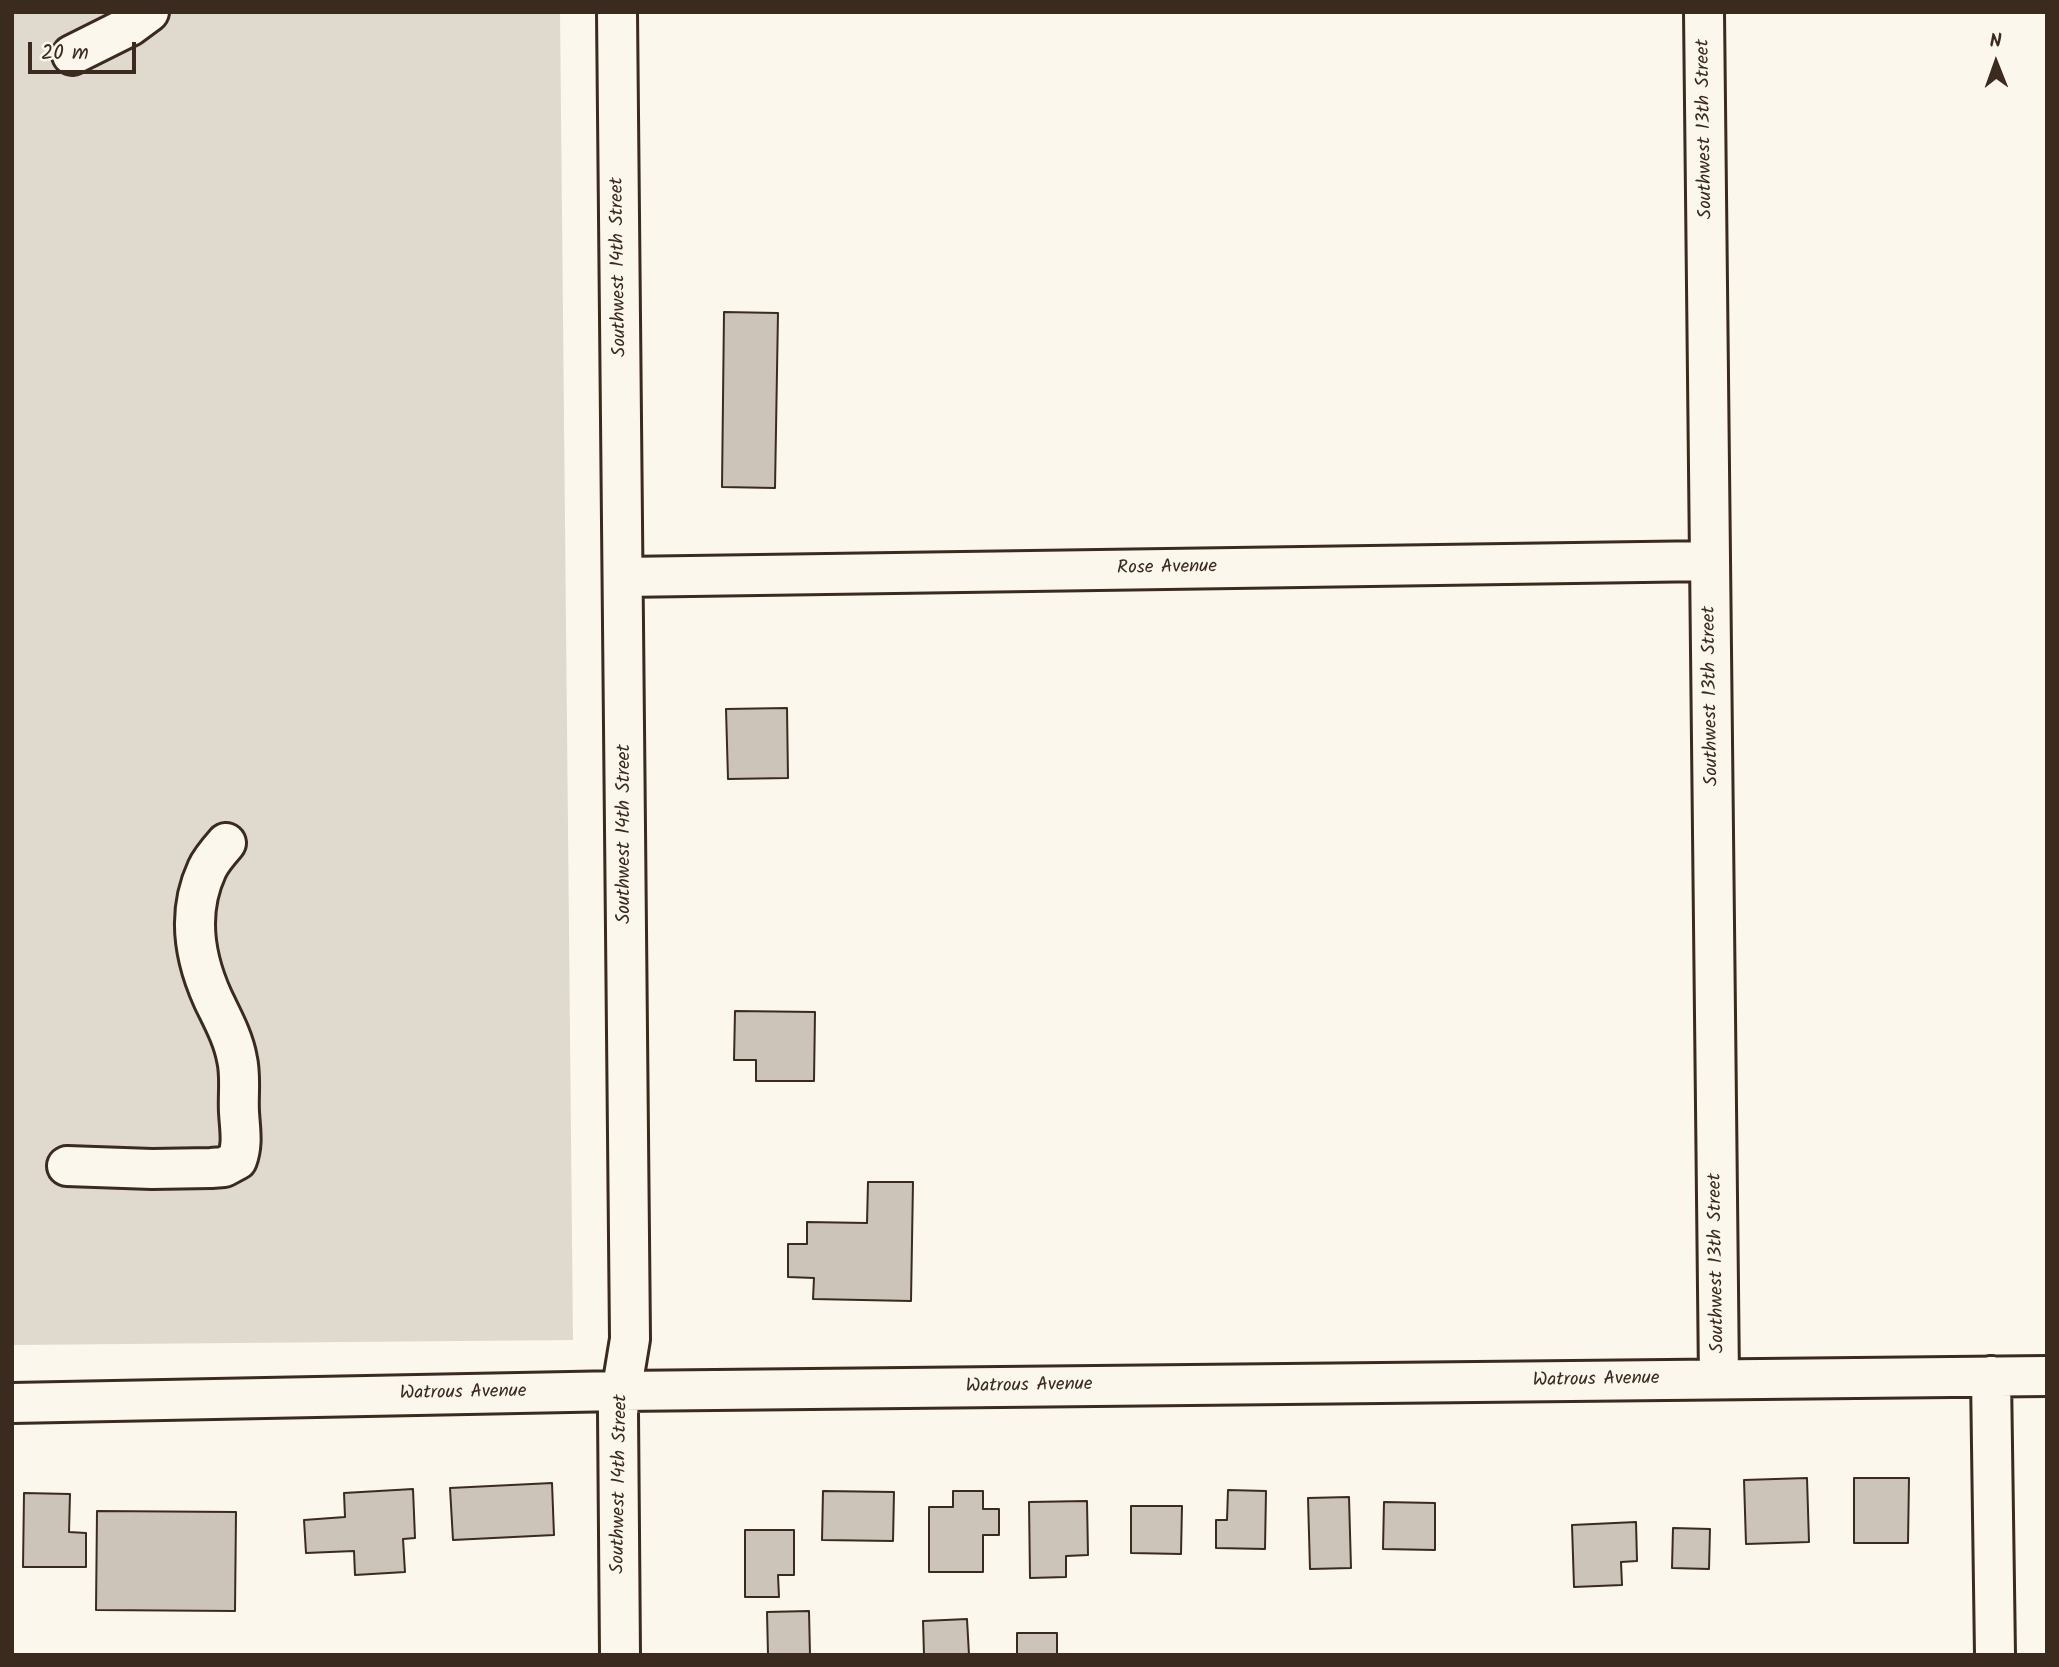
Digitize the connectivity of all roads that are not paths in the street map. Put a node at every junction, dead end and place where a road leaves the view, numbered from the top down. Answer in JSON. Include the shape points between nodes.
{"nodes":[{"id":1,"x":149,"y":12,"type":"edge"},
{"id":2,"x":617,"y":12,"type":"edge"},
{"id":3,"x":1704,"y":12,"type":"edge"},
{"id":4,"x":72,"y":55,"type":"dead end"},
{"id":5,"x":1710,"y":561,"type":"junction"},
{"id":6,"x":623,"y":577,"type":"junction"},
{"id":7,"x":226,"y":843,"type":"dead end"},
{"id":8,"x":67,"y":1166,"type":"dead end"},
{"id":9,"x":1991,"y":1376,"type":"junction"},
{"id":10,"x":2047,"y":1376,"type":"edge"},
{"id":11,"x":1719,"y":1379,"type":"junction"},
{"id":12,"x":620,"y":1391,"type":"junction"},
{"id":13,"x":12,"y":1403,"type":"edge"},
{"id":14,"x":620,"y":1655,"type":"edge"},
{"id":15,"x":1995,"y":1655,"type":"edge"}],
"edges":[{"from":1,"to":4,"type":"street"},
{"from":2,"to":6,"type":"street","name":"Southwest 14th Street"},
{"from":3,"to":5,"type":"street","name":"Southwest 13th Street"},
{"from":5,"to":6,"type":"street","name":"Rose Avenue"},
{"from":5,"to":11,"type":"street","name":"Southwest 13th Street"},
{"from":6,"to":12,"type":"street","name":"Southwest 14th Street","via":[[630,1339]]},
{"from":7,"to":8,"type":"street","via":[[207,867],[194,914],[194,939],[237,1059],[242,1146],[237,1160],[211,1168]]},
{"from":9,"to":10,"type":"street","name":"Watrous Avenue"},
{"from":9,"to":11,"type":"street","name":"Watrous Avenue"},
{"from":9,"to":15,"type":"street"},
{"from":11,"to":12,"type":"street","name":"Watrous Avenue"},
{"from":12,"to":13,"type":"street","name":"Watrous Avenue"},
{"from":12,"to":14,"type":"street","name":"Southwest 14th Street"}]}
